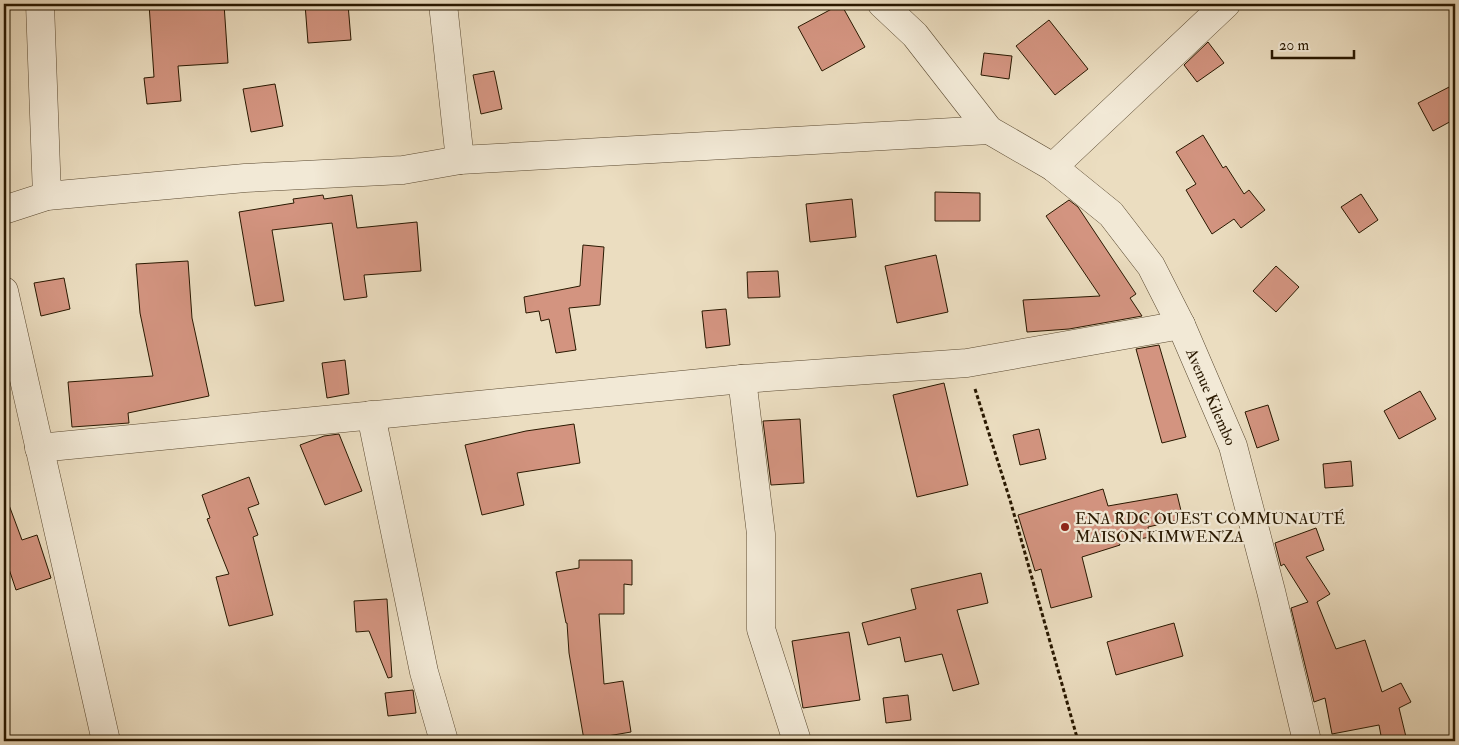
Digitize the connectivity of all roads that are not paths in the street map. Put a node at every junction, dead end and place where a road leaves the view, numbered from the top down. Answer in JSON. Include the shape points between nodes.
{"nodes":[{"id":1,"x":40,"y":4,"type":"edge"},
{"id":2,"x":443,"y":4,"type":"edge"},
{"id":3,"x":882,"y":4,"type":"edge"},
{"id":4,"x":1226,"y":4,"type":"edge"},
{"id":5,"x":989,"y":130,"type":"junction"},
{"id":6,"x":460,"y":160,"type":"junction"},
{"id":7,"x":1053,"y":167,"type":"junction"},
{"id":8,"x":47,"y":196,"type":"junction"},
{"id":9,"x":4,"y":210,"type":"edge"},
{"id":10,"x":4,"y":291,"type":"edge"},
{"id":11,"x":1181,"y":325,"type":"junction"},
{"id":12,"x":742,"y":379,"type":"junction"},
{"id":13,"x":371,"y":414,"type":"junction"},
{"id":14,"x":39,"y":448,"type":"junction"},
{"id":15,"x":106,"y":741,"type":"edge"},
{"id":16,"x":444,"y":741,"type":"edge"},
{"id":17,"x":797,"y":741,"type":"edge"},
{"id":18,"x":1307,"y":741,"type":"edge"}],
"edges":[{"from":1,"to":8,"type":"street"},
{"from":2,"to":6,"type":"street"},
{"from":3,"to":5,"type":"street","via":[[920,42]]},
{"from":4,"to":7,"type":"street"},
{"from":5,"to":6,"type":"street"},
{"from":5,"to":7,"type":"street","name":"Avenue Kilembo"},
{"from":6,"to":8,"type":"street","via":[[403,170],[245,178]]},
{"from":7,"to":11,"type":"street","name":"Avenue Kilembo","via":[[1111,214],[1152,266]]},
{"from":8,"to":9,"type":"street"},
{"from":10,"to":14,"type":"street"},
{"from":11,"to":12,"type":"street","via":[[967,363]]},
{"from":11,"to":18,"type":"street","name":"Avenue Kilembo","via":[[1233,446]]},
{"from":12,"to":13,"type":"street"},
{"from":12,"to":17,"type":"street","via":[[761,534],[761,630]]},
{"from":13,"to":14,"type":"street"},
{"from":13,"to":16,"type":"street","via":[[424,672]]},
{"from":14,"to":15,"type":"street"}]}
